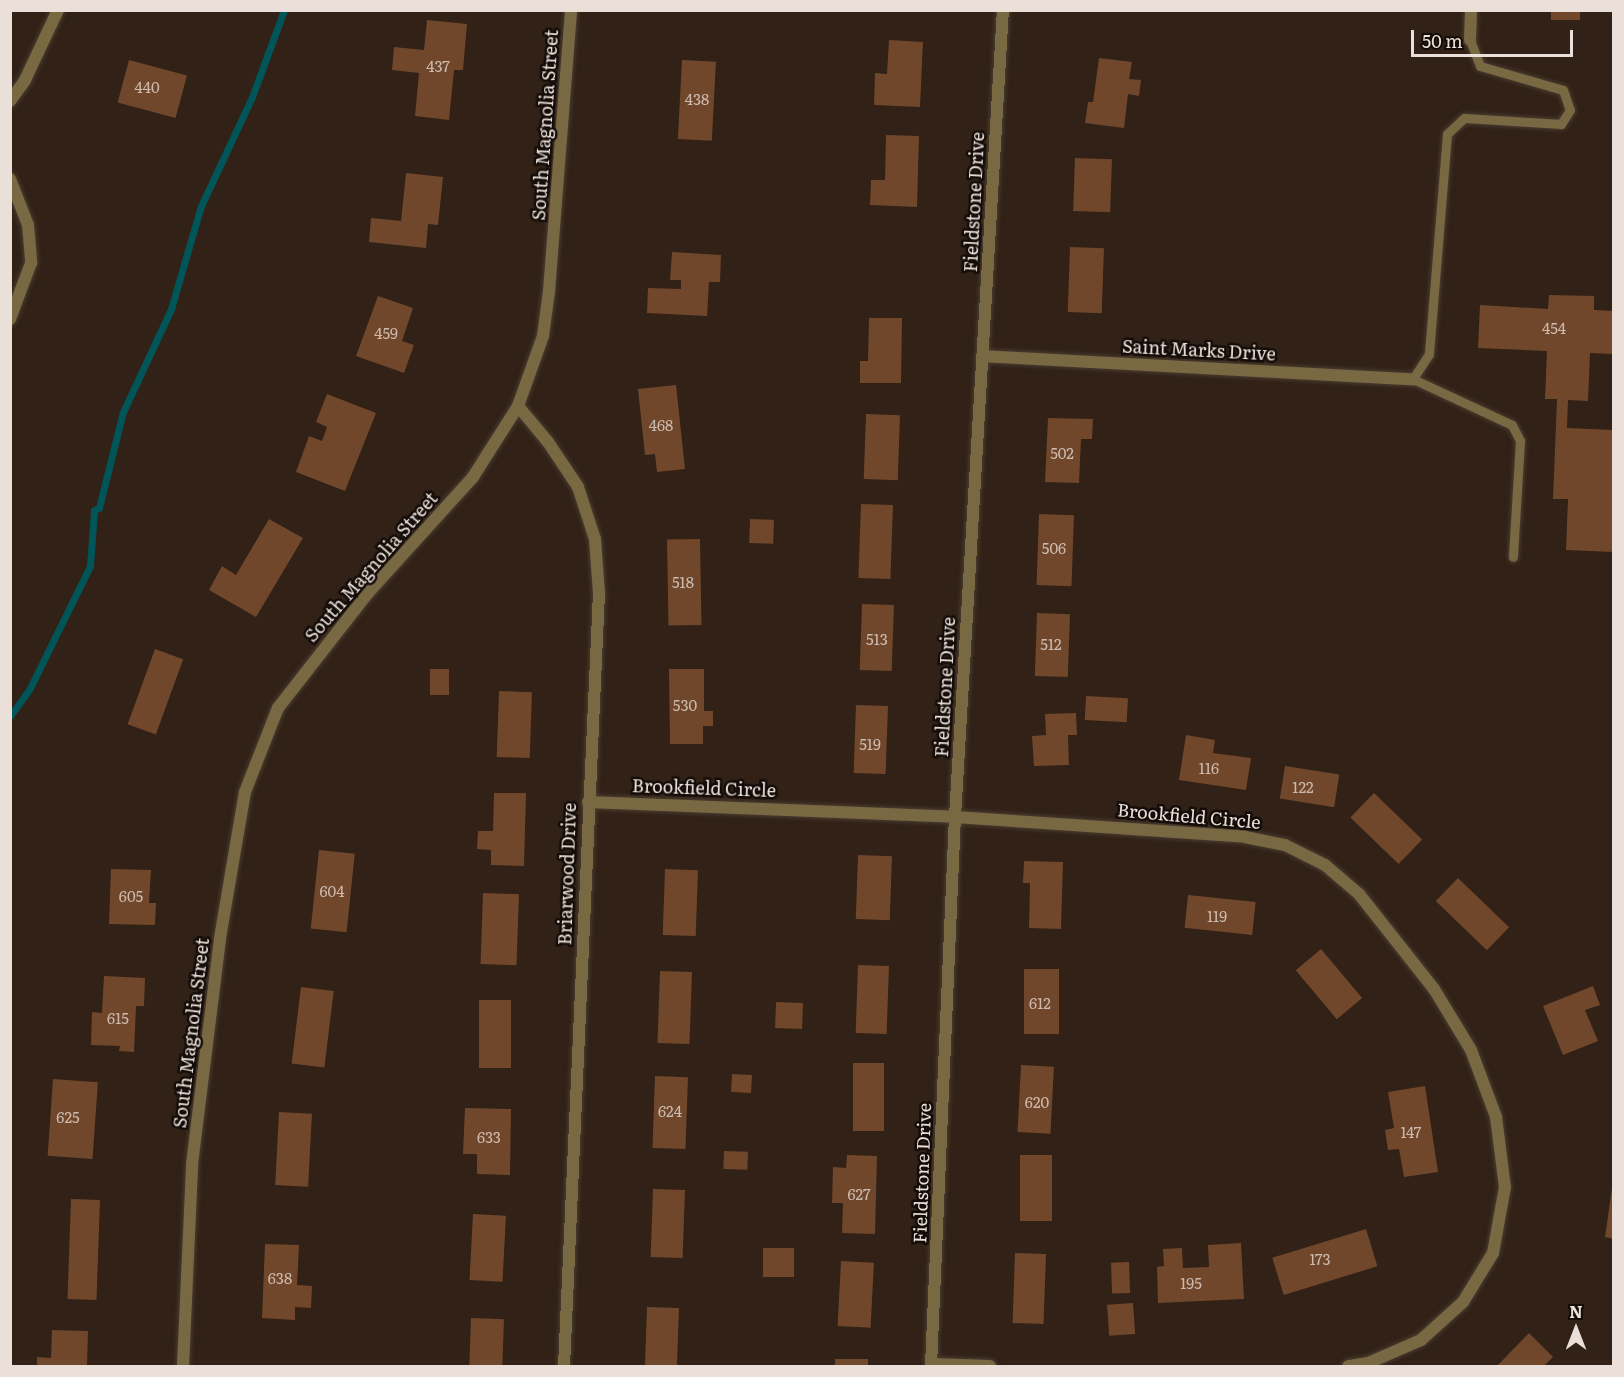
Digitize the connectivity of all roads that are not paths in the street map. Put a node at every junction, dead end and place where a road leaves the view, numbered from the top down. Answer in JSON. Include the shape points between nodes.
{"nodes":[{"id":1,"x":58,"y":10,"type":"edge"},
{"id":2,"x":571,"y":10,"type":"edge"},
{"id":3,"x":1003,"y":10,"type":"edge"},
{"id":4,"x":1471,"y":10,"type":"edge"},
{"id":5,"x":1470,"y":40,"type":"joint"},
{"id":6,"x":10,"y":101,"type":"edge"},
{"id":7,"x":10,"y":179,"type":"edge"},
{"id":8,"x":10,"y":319,"type":"edge"},
{"id":9,"x":982,"y":356,"type":"junction"},
{"id":10,"x":1413,"y":380,"type":"junction"},
{"id":11,"x":518,"y":406,"type":"junction"},
{"id":12,"x":1514,"y":557,"type":"dead end"},
{"id":13,"x":588,"y":802,"type":"junction"},
{"id":14,"x":955,"y":817,"type":"junction"},
{"id":15,"x":932,"y":1365,"type":"edge"},
{"id":16,"x":183,"y":1366,"type":"edge"},
{"id":17,"x":564,"y":1366,"type":"edge"},
{"id":18,"x":990,"y":1366,"type":"edge"},
{"id":19,"x":1348,"y":1366,"type":"edge"}],
"edges":[{"from":1,"to":6,"type":"street","via":[[25,80]]},
{"from":2,"to":11,"type":"street","name":"South Magnolia Street","via":[[543,336]]},
{"from":3,"to":9,"type":"street","name":"Fieldstone Drive"},
{"from":4,"to":5,"type":"street"},
{"from":5,"to":10,"type":"lane","via":[[1480,66],[1563,90],[1570,110],[1561,124],[1464,118],[1447,134],[1429,354]]},
{"from":7,"to":8,"type":"street","via":[[28,225],[31,263]]},
{"from":9,"to":10,"type":"street","name":"Saint Marks Drive"},
{"from":9,"to":14,"type":"street","name":"Fieldstone Drive"},
{"from":10,"to":12,"type":"lane","via":[[1512,425],[1520,441]]},
{"from":11,"to":13,"type":"street","name":"Briarwood Drive","via":[[578,487],[595,538],[599,593]]},
{"from":11,"to":16,"type":"street","name":"South Magnolia Street","via":[[473,477],[346,619],[278,708],[245,792],[220,938],[192,1164]]},
{"from":13,"to":14,"type":"street","name":"Brookfield Circle"},
{"from":13,"to":17,"type":"street","name":"Briarwood Drive"},
{"from":14,"to":15,"type":"street","name":"Fieldstone Drive"},
{"from":14,"to":19,"type":"street","name":"Brookfield Circle","via":[[1245,837],[1285,845],[1325,865],[1359,894],[1434,990],[1471,1050],[1496,1117],[1505,1187],[1493,1253],[1464,1302],[1420,1340],[1368,1363]]},
{"from":15,"to":18,"type":"street"}]}
